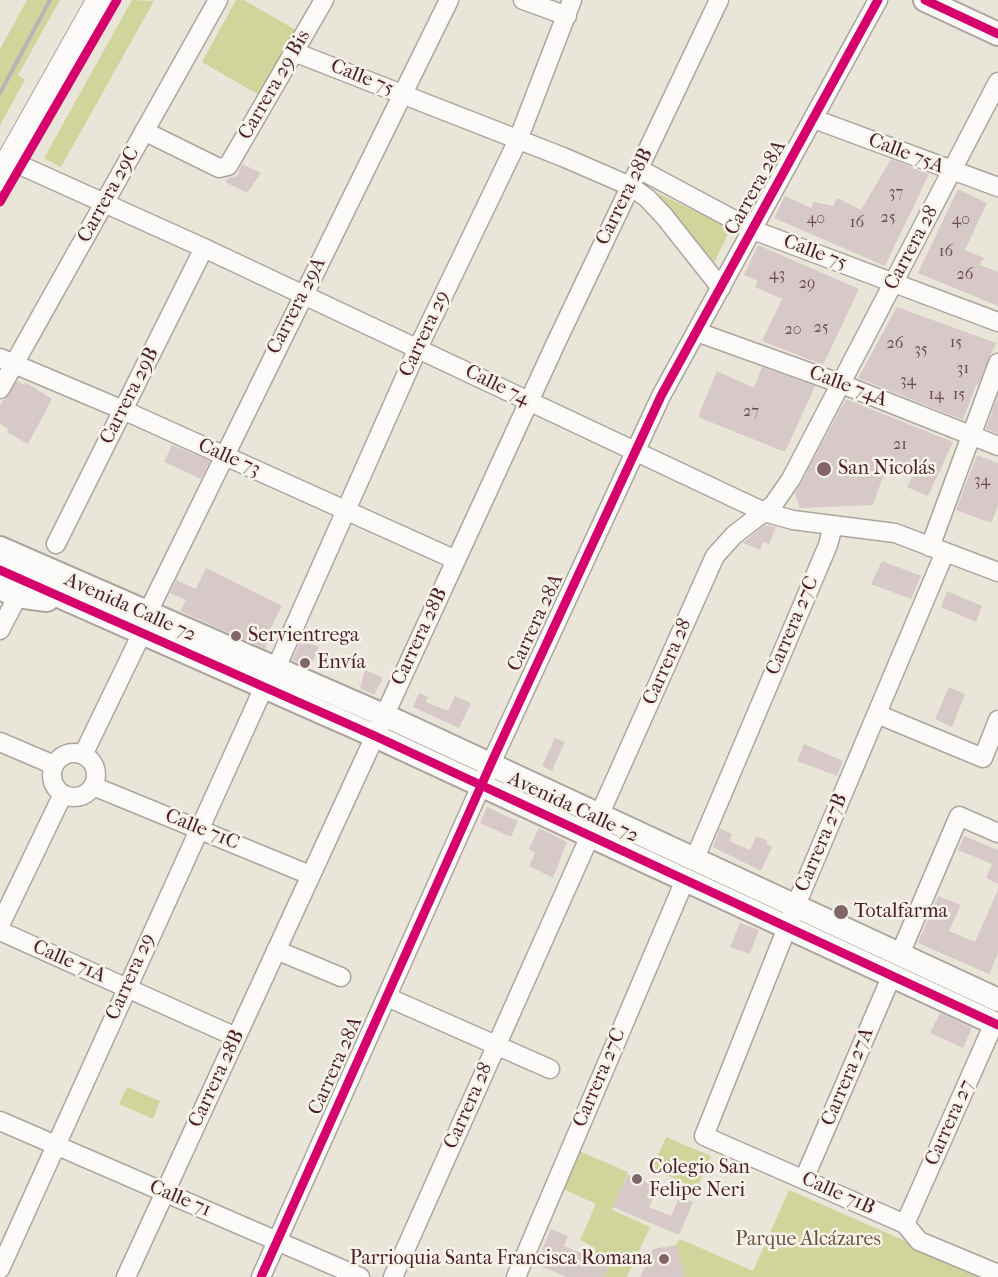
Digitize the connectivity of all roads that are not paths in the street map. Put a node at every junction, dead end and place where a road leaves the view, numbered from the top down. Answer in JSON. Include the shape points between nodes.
{"nodes":[{"id":1,"x":100,"y":0,"type":"edge"},
{"id":2,"x":218,"y":0,"type":"edge"},
{"id":3,"x":324,"y":0,"type":"edge"},
{"id":4,"x":449,"y":0,"type":"edge"},
{"id":5,"x":523,"y":0,"type":"edge"},
{"id":6,"x":719,"y":0,"type":"edge"},
{"id":7,"x":878,"y":0,"type":"edge"},
{"id":8,"x":924,"y":0,"type":"edge"},
{"id":9,"x":569,"y":8,"type":"edge"},
{"id":10,"x":998,"y":34,"type":"edge"},
{"id":11,"x":294,"y":52,"type":"junction"},
{"id":12,"x":998,"y":82,"type":"edge"},
{"id":13,"x":402,"y":94,"type":"junction"},
{"id":14,"x":814,"y":119,"type":"junction"},
{"id":15,"x":144,"y":131,"type":"junction"},
{"id":16,"x":518,"y":140,"type":"junction"},
{"id":17,"x":639,"y":169,"type":"junction"},
{"id":18,"x":952,"y":171,"type":"junction"},
{"id":19,"x":3,"y":172,"type":"edge"},
{"id":20,"x":630,"y":186,"type":"junction"},
{"id":21,"x":998,"y":187,"type":"edge"},
{"id":22,"x":105,"y":203,"type":"junction"},
{"id":23,"x":753,"y":230,"type":"junction"},
{"id":24,"x":204,"y":248,"type":"junction"},
{"id":25,"x":894,"y":283,"type":"junction"},
{"id":26,"x":721,"y":288,"type":"junction"},
{"id":27,"x":302,"y":294,"type":"junction"},
{"id":28,"x":998,"y":322,"type":"edge"},
{"id":29,"x":697,"y":332,"type":"junction"},
{"id":30,"x":418,"y":348,"type":"junction"},
{"id":31,"x":7,"y":362,"type":"edge"},
{"id":32,"x":998,"y":363,"type":"edge"},
{"id":33,"x":839,"y":383,"type":"junction"},
{"id":34,"x":0,"y":389,"type":"edge"},
{"id":35,"x":529,"y":402,"type":"junction"},
{"id":36,"x":123,"y":410,"type":"junction"},
{"id":37,"x":971,"y":436,"type":"junction"},
{"id":38,"x":998,"y":447,"type":"edge"},
{"id":39,"x":634,"y":452,"type":"junction"},
{"id":40,"x":224,"y":455,"type":"junction"},
{"id":41,"x":346,"y":510,"type":"junction"},
{"id":42,"x":764,"y":512,"type":"junction"},
{"id":43,"x":833,"y":525,"type":"junction"},
{"id":44,"x":0,"y":532,"type":"edge"},
{"id":45,"x":56,"y":543,"type":"dead end"},
{"id":46,"x":0,"y":548,"type":"edge"},
{"id":47,"x":938,"y":549,"type":"junction"},
{"id":48,"x":456,"y":560,"type":"junction"},
{"id":49,"x":0,"y":570,"type":"edge"},
{"id":50,"x":998,"y":572,"type":"edge"},
{"id":51,"x":61,"y":574,"type":"junction"},
{"id":52,"x":7,"y":595,"type":"edge"},
{"id":53,"x":70,"y":601,"type":"junction"},
{"id":54,"x":145,"y":623,"type":"junction"},
{"id":55,"x":0,"y":630,"type":"edge"},
{"id":56,"x":270,"y":677,"type":"junction"},
{"id":57,"x":877,"y":714,"type":"junction"},
{"id":58,"x":998,"y":720,"type":"edge"},
{"id":59,"x":380,"y":726,"type":"junction"},
{"id":60,"x":0,"y":741,"type":"edge"},
{"id":61,"x":83,"y":754,"type":"junction"},
{"id":62,"x":54,"y":765,"type":"junction"},
{"id":63,"x":491,"y":765,"type":"junction"},
{"id":64,"x":482,"y":785,"type":"junction"},
{"id":65,"x":93,"y":786,"type":"junction"},
{"id":66,"x":63,"y":794,"type":"junction"},
{"id":67,"x":600,"y":814,"type":"junction"},
{"id":68,"x":199,"y":828,"type":"junction"},
{"id":69,"x":998,"y":833,"type":"edge"},
{"id":70,"x":590,"y":836,"type":"junction"},
{"id":71,"x":695,"y":858,"type":"junction"},
{"id":72,"x":310,"y":875,"type":"junction"},
{"id":73,"x":685,"y":880,"type":"junction"},
{"id":74,"x":796,"y":905,"type":"junction"},
{"id":75,"x":0,"y":925,"type":"edge"},
{"id":76,"x":788,"y":927,"type":"junction"},
{"id":77,"x":0,"y":931,"type":"edge"},
{"id":78,"x":276,"y":950,"type":"junction"},
{"id":79,"x":900,"y":954,"type":"junction"},
{"id":80,"x":892,"y":975,"type":"junction"},
{"id":81,"x":340,"y":977,"type":"dead end"},
{"id":82,"x":126,"y":988,"type":"junction"},
{"id":83,"x":387,"y":997,"type":"junction"},
{"id":84,"x":998,"y":1000,"type":"edge"},
{"id":85,"x":996,"y":1024,"type":"edge"},
{"id":86,"x":236,"y":1037,"type":"junction"},
{"id":87,"x":495,"y":1045,"type":"junction"},
{"id":88,"x":550,"y":1070,"type":"dead end"},
{"id":89,"x":0,"y":1121,"type":"edge"},
{"id":90,"x":704,"y":1136,"type":"joint"},
{"id":91,"x":56,"y":1146,"type":"junction"},
{"id":92,"x":804,"y":1179,"type":"junction"},
{"id":93,"x":165,"y":1192,"type":"junction"},
{"id":94,"x":906,"y":1224,"type":"junction"},
{"id":95,"x":277,"y":1241,"type":"junction"},
{"id":96,"x":0,"y":1269,"type":"edge"},
{"id":97,"x":998,"y":1274,"type":"edge"},
{"id":98,"x":126,"y":1277,"type":"edge"},
{"id":99,"x":261,"y":1277,"type":"edge"},
{"id":100,"x":360,"y":1277,"type":"edge"},
{"id":101,"x":393,"y":1277,"type":"edge"},
{"id":102,"x":516,"y":1277,"type":"edge"}],
"edges":[{"from":1,"to":19,"type":"highway"},
{"from":2,"to":15,"type":"street","name":"Carrera 29C"},
{"from":3,"to":11,"type":"street","name":"Carrera 29 Bis"},
{"from":4,"to":13,"type":"street","name":"Carrera 29A"},
{"from":5,"to":9,"type":"street"},
{"from":6,"to":17,"type":"street","name":"Carrera 28B"},
{"from":7,"to":14,"type":"street","name":"Carrera 28A"},
{"from":8,"to":10,"type":"main road"},
{"from":9,"to":16,"type":"street","name":"Carrera 29"},
{"from":11,"to":13,"type":"street","name":"Calle 75"},
{"from":11,"to":15,"type":"street","name":"Carrera 29 Bis","via":[[233,161],[224,169]]},
{"from":12,"to":18,"type":"street","name":"Carrera 28"},
{"from":13,"to":16,"type":"street","name":"Calle 75"},
{"from":13,"to":27,"type":"street","name":"Carrera 29A"},
{"from":14,"to":18,"type":"street","name":"Calle 75A"},
{"from":14,"to":23,"type":"street","name":"Carrera 28A"},
{"from":15,"to":22,"type":"street","name":"Carrera 29C"},
{"from":16,"to":20,"type":"street","name":"Calle 75"},
{"from":16,"to":30,"type":"street","name":"Carrera 29"},
{"from":17,"to":20,"type":"street","name":"Carrera 28B"},
{"from":17,"to":23,"type":"street","name":"Calle 75"},
{"from":18,"to":21,"type":"street","name":"Calle 75A"},
{"from":18,"to":25,"type":"street","name":"Carrera 28"},
{"from":19,"to":22,"type":"street","name":"Calle 74","via":[[20,165]]},
{"from":20,"to":26,"type":"street","name":"Calle 75","via":[[664,216]]},
{"from":20,"to":35,"type":"street","name":"Carrera 28B"},
{"from":22,"to":24,"type":"street","name":"Calle 74"},
{"from":22,"to":31,"type":"street","name":"Carrera 29C"},
{"from":23,"to":25,"type":"street","name":"Calle 75"},
{"from":23,"to":26,"type":"street","name":"Carrera 28A"},
{"from":24,"to":27,"type":"street","name":"Calle 74"},
{"from":24,"to":36,"type":"street","name":"Carrera 29B"},
{"from":25,"to":28,"type":"street","name":"Calle 75"},
{"from":25,"to":33,"type":"street","name":"Carrera 28"},
{"from":26,"to":29,"type":"street","name":"Carrera 28A"},
{"from":27,"to":30,"type":"street","name":"Calle 74"},
{"from":27,"to":40,"type":"street","name":"Carrera 29A"},
{"from":29,"to":33,"type":"street","name":"Calle 74A"},
{"from":29,"to":39,"type":"street","name":"Carrera 28A"},
{"from":30,"to":35,"type":"street","name":"Calle 74"},
{"from":30,"to":41,"type":"street","name":"Carrera 29"},
{"from":31,"to":34,"type":"street","name":"Carrera 29C"},
{"from":31,"to":36,"type":"street","name":"Calle 73"},
{"from":32,"to":37,"type":"street","name":"Carrera 27B"},
{"from":33,"to":37,"type":"street","name":"Calle 74A"},
{"from":33,"to":42,"type":"street","name":"Carrera 28","via":[[781,495]]},
{"from":35,"to":39,"type":"street","name":"Calle 74"},
{"from":35,"to":48,"type":"street","name":"Carrera 28B"},
{"from":36,"to":40,"type":"street","name":"Calle 73"},
{"from":36,"to":45,"type":"street","name":"Carrera 29B"},
{"from":37,"to":38,"type":"street","name":"Calle 74A"},
{"from":37,"to":47,"type":"street","name":"Carrera 27B"},
{"from":39,"to":42,"type":"street","name":"Calle 74"},
{"from":39,"to":63,"type":"street","name":"Carrera 28A"},
{"from":40,"to":41,"type":"street","name":"Calle 73"},
{"from":40,"to":54,"type":"street","name":"Carrera 29A"},
{"from":41,"to":48,"type":"street","name":"Calle 73"},
{"from":41,"to":56,"type":"street","name":"Carrera 29"},
{"from":42,"to":43,"type":"street","name":"Calle 74"},
{"from":42,"to":67,"type":"street","name":"Carrera 28","via":[[715,556]]},
{"from":43,"to":47,"type":"street","name":"Calle 74","via":[[880,530]]},
{"from":43,"to":71,"type":"street","name":"Carrera 27C","via":[[828,545]]},
{"from":44,"to":51,"type":"main road","via":[[48,560]]},
{"from":46,"to":51,"type":"main road","name":"Avenida Calle 72"},
{"from":47,"to":50,"type":"street","name":"Calle 74"},
{"from":47,"to":57,"type":"street","name":"Carrera 27B"},
{"from":48,"to":59,"type":"street","name":"Carrera 28B"},
{"from":49,"to":53,"type":"main road","name":"Avenida Calle 72"},
{"from":51,"to":54,"type":"main road","name":"Avenida Calle 72"},
{"from":52,"to":53,"type":"main road"},
{"from":52,"to":55,"type":"street"},
{"from":53,"to":54,"type":"main road","name":"Avenida Calle 72"},
{"from":54,"to":56,"type":"main road","name":"Avenida Calle 72"},
{"from":54,"to":61,"type":"street","name":"Carrera 29A"},
{"from":56,"to":59,"type":"main road","name":"Avenida Calle 72"},
{"from":56,"to":68,"type":"street","name":"Carrera 29"},
{"from":57,"to":58,"type":"street","via":[[983,758]]},
{"from":57,"to":74,"type":"street","name":"Carrera 27B"},
{"from":59,"to":63,"type":"main road","name":"Avenida Calle 72"},
{"from":59,"to":64,"type":"main road","name":"Avenida Calle 72"},
{"from":59,"to":72,"type":"street","name":"Carrera 28B"},
{"from":60,"to":62,"type":"street"},
{"from":61,"to":62,"type":"street","via":[[67,754]]},
{"from":61,"to":65,"type":"street","via":[[95,768]]},
{"from":62,"to":66,"type":"street","via":[[53,781]]},
{"from":63,"to":64,"type":"street","name":"Carrera 28A"},
{"from":63,"to":67,"type":"main road","name":"Avenida Calle 72"},
{"from":64,"to":70,"type":"main road","name":"Avenida Calle 72"},
{"from":64,"to":83,"type":"street","name":"Carrera 28A"},
{"from":65,"to":66,"type":"street","via":[[80,796]]},
{"from":65,"to":68,"type":"street","name":"Calle 71C"},
{"from":66,"to":75,"type":"street"},
{"from":67,"to":70,"type":"street","name":"Carrera 28"},
{"from":67,"to":71,"type":"main road","name":"Avenida Calle 72"},
{"from":68,"to":72,"type":"street","name":"Calle 71C"},
{"from":68,"to":82,"type":"street","name":"Carrera 29"},
{"from":69,"to":79,"type":"street","via":[[959,816]]},
{"from":70,"to":73,"type":"main road","name":"Avenida Calle 72"},
{"from":70,"to":87,"type":"street","name":"Carrera 28"},
{"from":71,"to":74,"type":"main road","name":"Avenida Calle 72"},
{"from":72,"to":78,"type":"street","name":"Carrera 28B"},
{"from":73,"to":76,"type":"main road","name":"Avenida Calle 72"},
{"from":73,"to":102,"type":"street","name":"Carrera 27C"},
{"from":74,"to":76,"type":"street","name":"Carrera 27B"},
{"from":74,"to":79,"type":"main road","name":"Avenida Calle 72"},
{"from":76,"to":80,"type":"main road","name":"Avenida Calle 72"},
{"from":76,"to":90,"type":"street","name":"Carrera 27B"},
{"from":77,"to":82,"type":"street","name":"Calle 71A"},
{"from":78,"to":81,"type":"street"},
{"from":78,"to":86,"type":"street","name":"Carrera 28B"},
{"from":79,"to":84,"type":"main road","name":"Avenida Calle 72"},
{"from":80,"to":85,"type":"main road","name":"Avenida Calle 72"},
{"from":80,"to":92,"type":"street","name":"Carrera 27A"},
{"from":82,"to":86,"type":"street","name":"Calle 71A"},
{"from":82,"to":91,"type":"street","name":"Carrera 29"},
{"from":83,"to":87,"type":"street"},
{"from":83,"to":95,"type":"street","name":"Carrera 28A"},
{"from":85,"to":94,"type":"street","name":"Carrera 27"},
{"from":86,"to":93,"type":"street","name":"Carrera 28B"},
{"from":87,"to":88,"type":"street"},
{"from":87,"to":101,"type":"street","name":"Carrera 28"},
{"from":89,"to":91,"type":"street","name":"Calle 71"},
{"from":90,"to":92,"type":"street","name":"Calle 71B"},
{"from":91,"to":93,"type":"street","name":"Calle 71"},
{"from":91,"to":96,"type":"street","name":"Carrera 29"},
{"from":92,"to":94,"type":"street","name":"Calle 71B"},
{"from":93,"to":95,"type":"street","name":"Calle 71"},
{"from":93,"to":98,"type":"street","name":"Carrera 28B"},
{"from":94,"to":97,"type":"street","name":"Calle 71B","via":[[919,1241]]},
{"from":95,"to":99,"type":"street","name":"Carrera 28A"},
{"from":95,"to":100,"type":"street","name":"Calle 71"}]}
